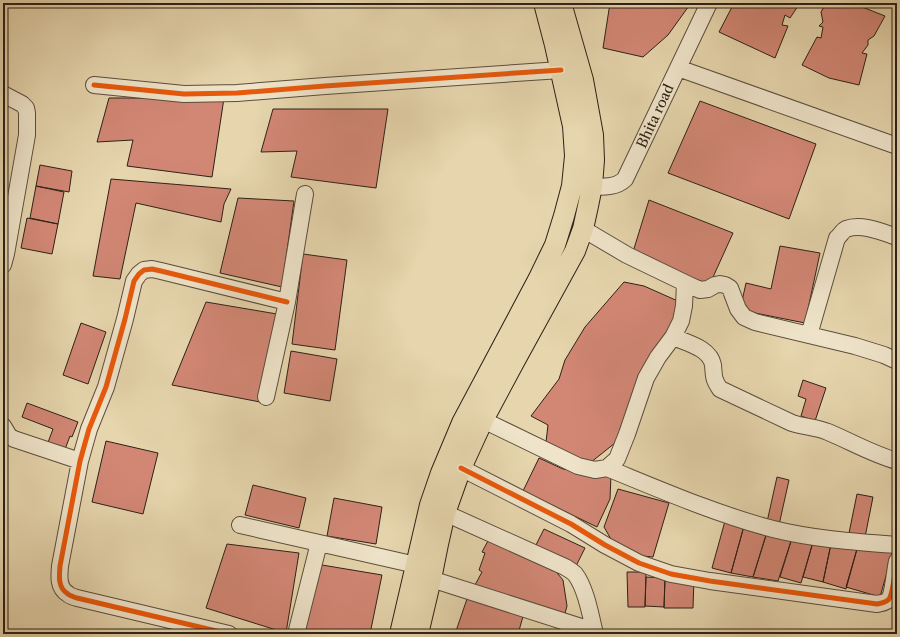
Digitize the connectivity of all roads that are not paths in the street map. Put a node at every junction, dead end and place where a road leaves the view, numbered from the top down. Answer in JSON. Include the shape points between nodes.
{"nodes":[{"id":1,"x":544,"y":3,"type":"edge"},
{"id":2,"x":561,"y":3,"type":"edge"},
{"id":3,"x":709,"y":3,"type":"edge"},
{"id":4,"x":678,"y":68,"type":"junction"},
{"id":5,"x":561,"y":70,"type":"junction"},
{"id":6,"x":94,"y":84,"type":"dead end"},
{"id":7,"x":3,"y":94,"type":"edge"},
{"id":8,"x":897,"y":146,"type":"edge"},
{"id":9,"x":572,"y":186,"type":"junction"},
{"id":10,"x":592,"y":186,"type":"junction"},
{"id":11,"x":305,"y":194,"type":"dead end"},
{"id":12,"x":583,"y":229,"type":"junction"},
{"id":13,"x":897,"y":237,"type":"edge"},
{"id":14,"x":3,"y":265,"type":"edge"},
{"id":15,"x":685,"y":284,"type":"junction"},
{"id":16,"x":287,"y":302,"type":"junction"},
{"id":17,"x":809,"y":335,"type":"junction"},
{"id":18,"x":673,"y":337,"type":"junction"},
{"id":19,"x":897,"y":361,"type":"edge"},
{"id":20,"x":266,"y":397,"type":"dead end"},
{"id":21,"x":483,"y":420,"type":"junction"},
{"id":22,"x":3,"y":426,"type":"edge"},
{"id":23,"x":80,"y":461,"type":"junction"},
{"id":24,"x":897,"y":461,"type":"edge"},
{"id":25,"x":461,"y":468,"type":"junction"},
{"id":26,"x":607,"y":468,"type":"junction"},
{"id":27,"x":445,"y":513,"type":"junction"},
{"id":28,"x":240,"y":525,"type":"dead end"},
{"id":29,"x":319,"y":543,"type":"junction"},
{"id":30,"x":897,"y":545,"type":"edge"},
{"id":31,"x":897,"y":561,"type":"edge"},
{"id":32,"x":416,"y":565,"type":"junction"},
{"id":33,"x":432,"y":579,"type":"junction"},
{"id":34,"x":595,"y":632,"type":"edge"},
{"id":35,"x":229,"y":634,"type":"edge"},
{"id":36,"x":296,"y":634,"type":"edge"},
{"id":37,"x":400,"y":634,"type":"edge"},
{"id":38,"x":418,"y":634,"type":"edge"}],
"edges":[{"from":1,"to":5,"type":"main road"},
{"from":2,"to":10,"type":"main road","via":[[583,80],[593,135]]},
{"from":3,"to":4,"type":"street","name":"Bhita road"},
{"from":4,"to":8,"type":"street"},
{"from":4,"to":10,"type":"street","name":"Bhita road","via":[[625,179],[622,183],[612,186]]},
{"from":5,"to":6,"type":"street","via":[[237,93],[184,94]]},
{"from":5,"to":9,"type":"main road","via":[[573,126],[575,156]]},
{"from":7,"to":14,"type":"street","via":[[26,108],[27,135]]},
{"from":9,"to":10,"type":"street","name":"Bhita road"},
{"from":9,"to":32,"type":"main road","via":[[555,245],[462,423],[441,473],[430,505]]},
{"from":10,"to":12,"type":"main road"},
{"from":11,"to":16,"type":"street"},
{"from":12,"to":15,"type":"street","via":[[627,255]]},
{"from":12,"to":21,"type":"main road","via":[[575,251]]},
{"from":13,"to":17,"type":"street","via":[[867,228],[854,228],[845,230],[837,238]]},
{"from":15,"to":17,"type":"street","via":[[700,290],[725,285],[730,288],[744,317]]},
{"from":15,"to":18,"type":"street","via":[[681,321]]},
{"from":16,"to":20,"type":"street"},
{"from":16,"to":23,"type":"street","via":[[161,271],[144,270],[134,281],[106,387],[89,429]]},
{"from":17,"to":19,"type":"street","via":[[855,346]]},
{"from":18,"to":24,"type":"street","via":[[700,348],[709,356],[713,363],[715,382],[720,389],[792,423],[817,428],[865,450]]},
{"from":18,"to":26,"type":"street","via":[[646,378],[617,459]]},
{"from":21,"to":25,"type":"main road"},
{"from":21,"to":26,"type":"street","via":[[578,466],[595,470]]},
{"from":22,"to":23,"type":"street","via":[[14,439]]},
{"from":23,"to":35,"type":"street","via":[[60,566],[61,587],[67,594]]},
{"from":25,"to":27,"type":"main road"},
{"from":25,"to":31,"type":"street","via":[[571,524],[639,563],[671,574],[877,604],[889,599]]},
{"from":26,"to":30,"type":"street","via":[[737,519],[774,529],[819,537]]},
{"from":27,"to":33,"type":"main road"},
{"from":27,"to":34,"type":"street","via":[[565,567],[575,574],[586,599]]},
{"from":28,"to":29,"type":"street"},
{"from":29,"to":32,"type":"street"},
{"from":29,"to":36,"type":"street"},
{"from":32,"to":37,"type":"main road"},
{"from":33,"to":34,"type":"street"},
{"from":33,"to":38,"type":"main road"}]}
